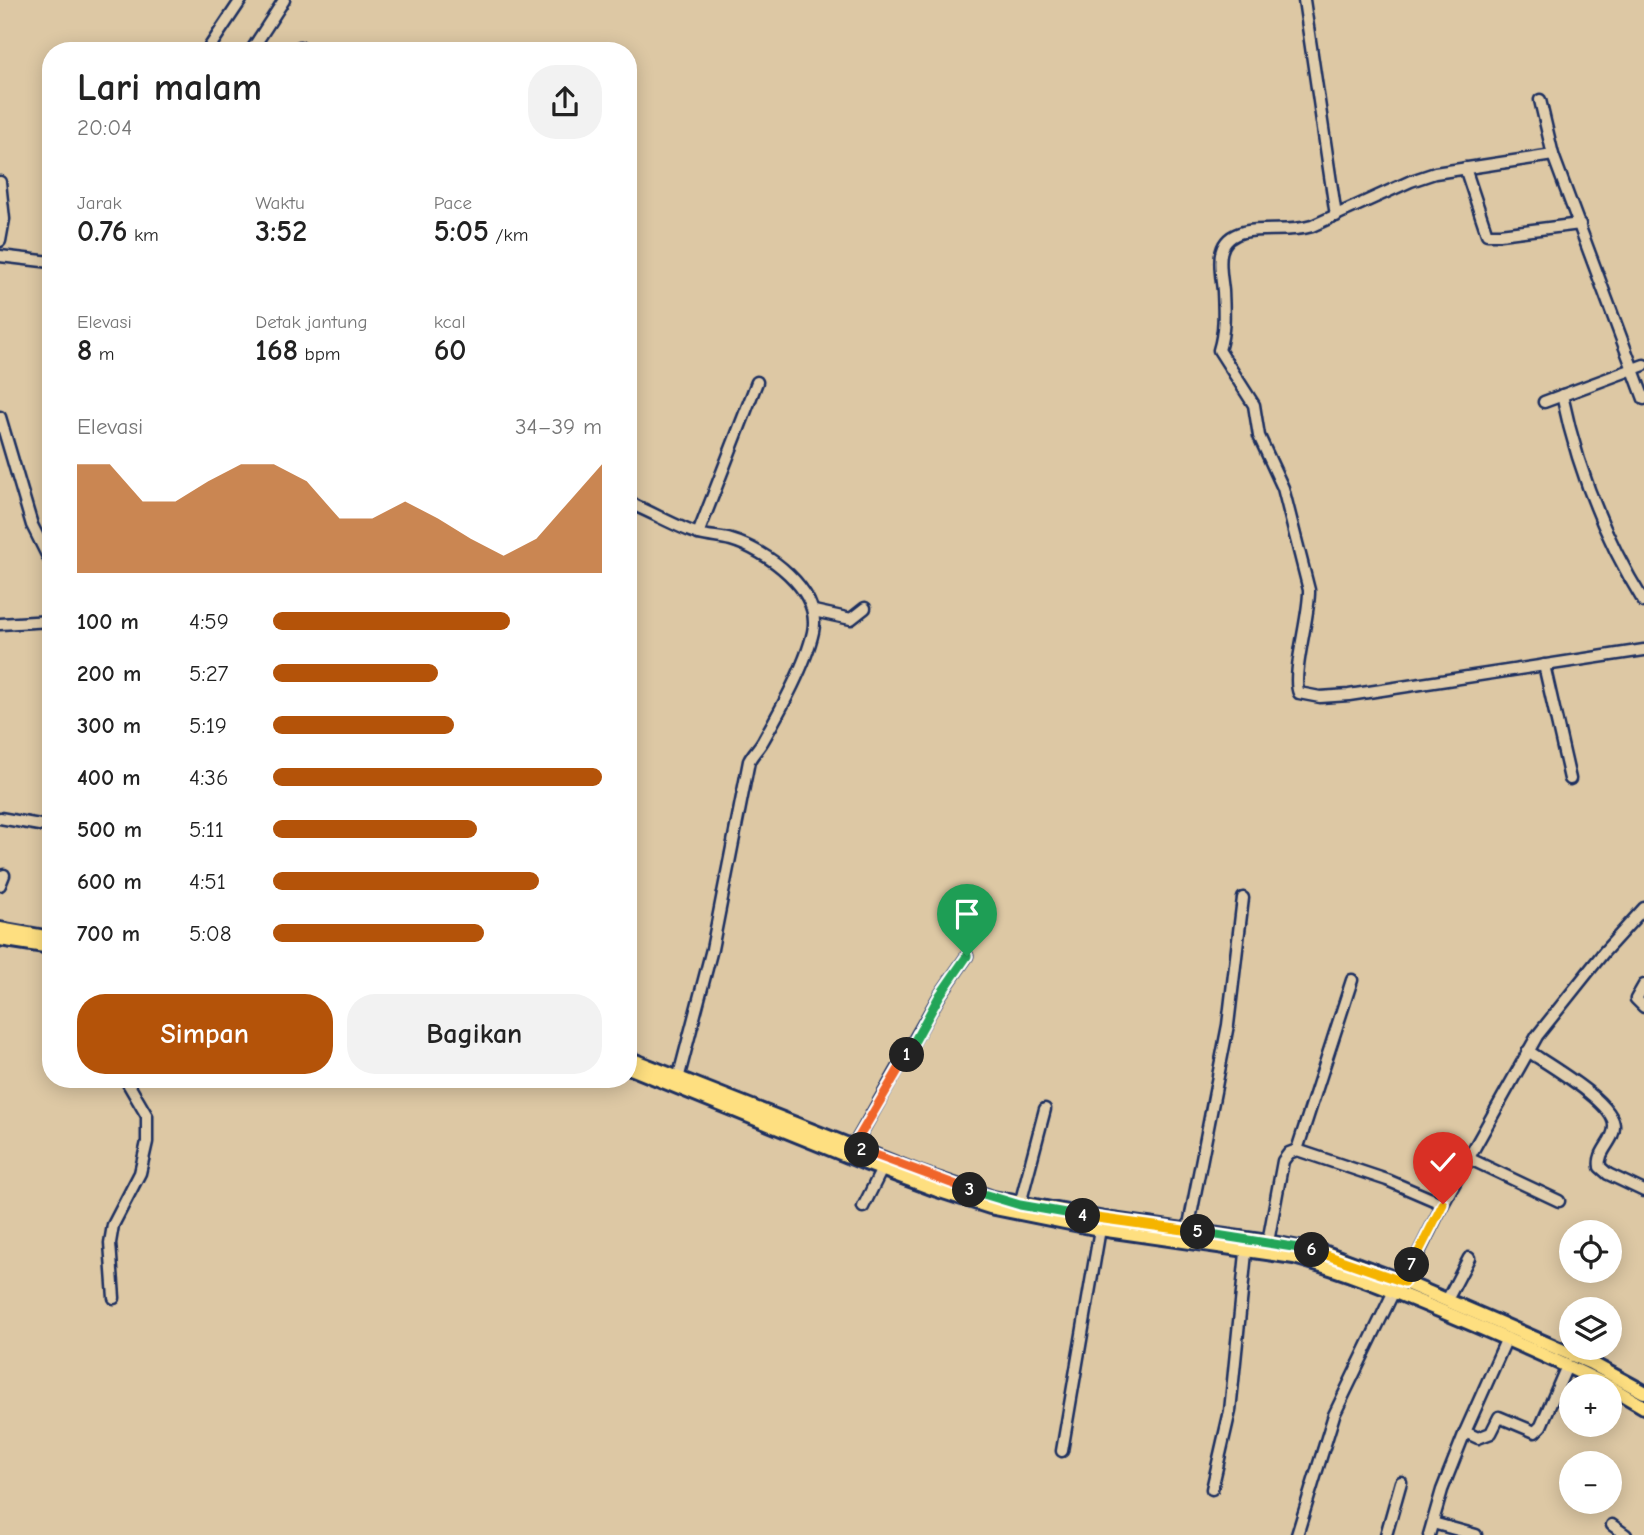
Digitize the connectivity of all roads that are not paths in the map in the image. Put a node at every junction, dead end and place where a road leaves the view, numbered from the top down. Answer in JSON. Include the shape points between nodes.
{"nodes":[{"id":1,"x":240,"y":0,"type":"edge"},
{"id":2,"x":284,"y":0,"type":"edge"},
{"id":3,"x":1304,"y":0,"type":"edge"},
{"id":4,"x":213,"y":42,"type":"edge"},
{"id":5,"x":257,"y":42,"type":"edge"},
{"id":6,"x":1540,"y":100,"type":"dead end"},
{"id":7,"x":1553,"y":155,"type":"junction"},
{"id":8,"x":1465,"y":168,"type":"junction"},
{"id":9,"x":0,"y":182,"type":"edge"},
{"id":10,"x":1336,"y":216,"type":"junction"},
{"id":11,"x":1580,"y":224,"type":"junction"},
{"id":12,"x":0,"y":241,"type":"edge"},
{"id":13,"x":0,"y":256,"type":"edge"},
{"id":14,"x":42,"y":261,"type":"edge"},
{"id":15,"x":1644,"y":365,"type":"edge"},
{"id":16,"x":1633,"y":370,"type":"junction"},
{"id":17,"x":757,"y":382,"type":"dead end"},
{"id":18,"x":1562,"y":395,"type":"junction"},
{"id":19,"x":1644,"y":399,"type":"edge"},
{"id":20,"x":1544,"y":402,"type":"dead end"},
{"id":21,"x":0,"y":417,"type":"edge"},
{"id":22,"x":637,"y":506,"type":"edge"},
{"id":23,"x":698,"y":534,"type":"junction"},
{"id":24,"x":42,"y":545,"type":"edge"},
{"id":25,"x":1644,"y":602,"type":"edge"},
{"id":26,"x":865,"y":608,"type":"dead end"},
{"id":27,"x":814,"y":611,"type":"junction"},
{"id":28,"x":42,"y":622,"type":"edge"},
{"id":29,"x":0,"y":624,"type":"edge"},
{"id":30,"x":1644,"y":650,"type":"edge"},
{"id":31,"x":1544,"y":666,"type":"junction"},
{"id":32,"x":1570,"y":779,"type":"dead end"},
{"id":33,"x":0,"y":818,"type":"edge"},
{"id":34,"x":42,"y":825,"type":"edge"},
{"id":35,"x":1243,"y":898,"type":"dead end"},
{"id":36,"x":1644,"y":908,"type":"edge"},
{"id":37,"x":0,"y":929,"type":"edge"},
{"id":38,"x":42,"y":936,"type":"edge"},
{"id":39,"x":0,"y":939,"type":"edge"},
{"id":40,"x":42,"y":946,"type":"edge"},
{"id":41,"x":967,"y":956,"type":"dead end"},
{"id":42,"x":1352,"y":980,"type":"dead end"},
{"id":43,"x":1644,"y":985,"type":"edge"},
{"id":44,"x":1644,"y":1007,"type":"edge"},
{"id":45,"x":1528,"y":1051,"type":"junction"},
{"id":46,"x":637,"y":1062,"type":"edge"},
{"id":47,"x":637,"y":1070,"type":"edge"},
{"id":48,"x":678,"y":1082,"type":"junction"},
{"id":49,"x":131,"y":1088,"type":"edge"},
{"id":50,"x":1045,"y":1109,"type":"dead end"},
{"id":51,"x":853,"y":1147,"type":"junction"},
{"id":52,"x":1297,"y":1150,"type":"junction"},
{"id":53,"x":1468,"y":1158,"type":"junction"},
{"id":54,"x":882,"y":1169,"type":"junction"},
{"id":55,"x":1644,"y":1191,"type":"edge"},
{"id":56,"x":1559,"y":1201,"type":"dead end"},
{"id":57,"x":1443,"y":1204,"type":"junction"},
{"id":58,"x":1020,"y":1205,"type":"junction"},
{"id":59,"x":863,"y":1207,"type":"dead end"},
{"id":60,"x":1041,"y":1213,"type":"junction"},
{"id":61,"x":1100,"y":1229,"type":"junction"},
{"id":62,"x":1188,"y":1230,"type":"junction"},
{"id":63,"x":1268,"y":1241,"type":"junction"},
{"id":64,"x":1247,"y":1245,"type":"junction"},
{"id":65,"x":1469,"y":1258,"type":"dead end"},
{"id":66,"x":1399,"y":1287,"type":"junction"},
{"id":67,"x":114,"y":1298,"type":"dead end"},
{"id":68,"x":1447,"y":1300,"type":"junction"},
{"id":69,"x":1507,"y":1338,"type":"junction"},
{"id":70,"x":1567,"y":1366,"type":"junction"},
{"id":71,"x":1583,"y":1374,"type":"edge"},
{"id":72,"x":1644,"y":1392,"type":"edge"},
{"id":73,"x":1622,"y":1394,"type":"edge"},
{"id":74,"x":1644,"y":1407,"type":"edge"},
{"id":75,"x":1465,"y":1432,"type":"junction"},
{"id":76,"x":1062,"y":1451,"type":"dead end"},
{"id":77,"x":1401,"y":1482,"type":"dead end"},
{"id":78,"x":1212,"y":1489,"type":"dead end"},
{"id":79,"x":1433,"y":1523,"type":"junction"},
{"id":80,"x":1612,"y":1525,"type":"dead end"},
{"id":81,"x":1297,"y":1535,"type":"edge"},
{"id":82,"x":1386,"y":1535,"type":"edge"},
{"id":83,"x":1429,"y":1535,"type":"edge"},
{"id":84,"x":1476,"y":1535,"type":"edge"},
{"id":85,"x":1626,"y":1535,"type":"edge"}],
"edges":[{"from":1,"to":4,"type":"street"},
{"from":2,"to":5,"type":"street"},
{"from":3,"to":10,"type":"street"},
{"from":6,"to":7,"type":"street"},
{"from":7,"to":8,"type":"street"},
{"from":7,"to":11,"type":"street"},
{"from":8,"to":10,"type":"street","via":[[1411,181]]},
{"from":8,"to":11,"type":"street","via":[[1488,234]]},
{"from":9,"to":12,"type":"street","via":[[4,219]]},
{"from":10,"to":31,"type":"street","via":[[1302,229],[1236,234],[1219,258],[1224,327],[1219,350],[1251,398],[1259,436],[1283,488],[1309,590],[1297,691],[1306,696],[1349,695]]},
{"from":11,"to":16,"type":"street"},
{"from":13,"to":14,"type":"street"},
{"from":15,"to":16,"type":"street"},
{"from":16,"to":18,"type":"street"},
{"from":16,"to":19,"type":"street"},
{"from":17,"to":23,"type":"street"},
{"from":18,"to":20,"type":"street"},
{"from":18,"to":25,"type":"street","via":[[1595,506]]},
{"from":21,"to":24,"type":"street"},
{"from":22,"to":23,"type":"street"},
{"from":23,"to":27,"type":"street","via":[[731,540],[759,552],[800,586]]},
{"from":26,"to":27,"type":"street","via":[[851,619]]},
{"from":27,"to":48,"type":"street","via":[[807,653],[749,761],[712,949]]},
{"from":28,"to":29,"type":"street"},
{"from":30,"to":31,"type":"street"},
{"from":31,"to":32,"type":"street"},
{"from":33,"to":34,"type":"street"},
{"from":35,"to":62,"type":"street","via":[[1228,1026]]},
{"from":36,"to":45,"type":"street"},
{"from":37,"to":38,"type":"main road"},
{"from":39,"to":40,"type":"main road"},
{"from":41,"to":51,"type":"street"},
{"from":42,"to":52,"type":"street"},
{"from":43,"to":44,"type":"street","via":[[1636,999]]},
{"from":45,"to":53,"type":"street"},
{"from":45,"to":55,"type":"street","via":[[1597,1098],[1611,1114],[1614,1130],[1600,1157],[1600,1167]]},
{"from":46,"to":48,"type":"main road"},
{"from":47,"to":48,"type":"main road"},
{"from":48,"to":51,"type":"main road"},
{"from":48,"to":54,"type":"main road"},
{"from":49,"to":67,"type":"street","via":[[145,1110],[147,1142],[140,1173],[113,1225]]},
{"from":50,"to":58,"type":"street"},
{"from":51,"to":58,"type":"main road"},
{"from":52,"to":57,"type":"street"},
{"from":52,"to":63,"type":"street","via":[[1283,1161]]},
{"from":53,"to":56,"type":"street"},
{"from":53,"to":57,"type":"street"},
{"from":54,"to":59,"type":"street"},
{"from":54,"to":60,"type":"main road","via":[[990,1207]]},
{"from":57,"to":66,"type":"street"},
{"from":58,"to":60,"type":"main road"},
{"from":60,"to":61,"type":"main road"},
{"from":60,"to":62,"type":"main road"},
{"from":61,"to":64,"type":"main road"},
{"from":61,"to":76,"type":"street"},
{"from":62,"to":64,"type":"main road"},
{"from":63,"to":64,"type":"main road"},
{"from":63,"to":66,"type":"main road","via":[[1326,1253]]},
{"from":64,"to":66,"type":"main road"},
{"from":64,"to":78,"type":"street","via":[[1230,1411]]},
{"from":65,"to":68,"type":"street"},
{"from":66,"to":68,"type":"main road"},
{"from":66,"to":69,"type":"main road"},
{"from":66,"to":81,"type":"street","via":[[1334,1415]]},
{"from":68,"to":72,"type":"main road","via":[[1591,1363]]},
{"from":69,"to":70,"type":"main road"},
{"from":69,"to":75,"type":"street"},
{"from":70,"to":71,"type":"main road"},
{"from":70,"to":75,"type":"street","via":[[1535,1432],[1499,1417],[1491,1433],[1478,1438]]},
{"from":73,"to":74,"type":"main road"},
{"from":75,"to":79,"type":"street"},
{"from":77,"to":82,"type":"street"},
{"from":79,"to":83,"type":"street"},
{"from":79,"to":84,"type":"street"},
{"from":80,"to":85,"type":"street"}]}
